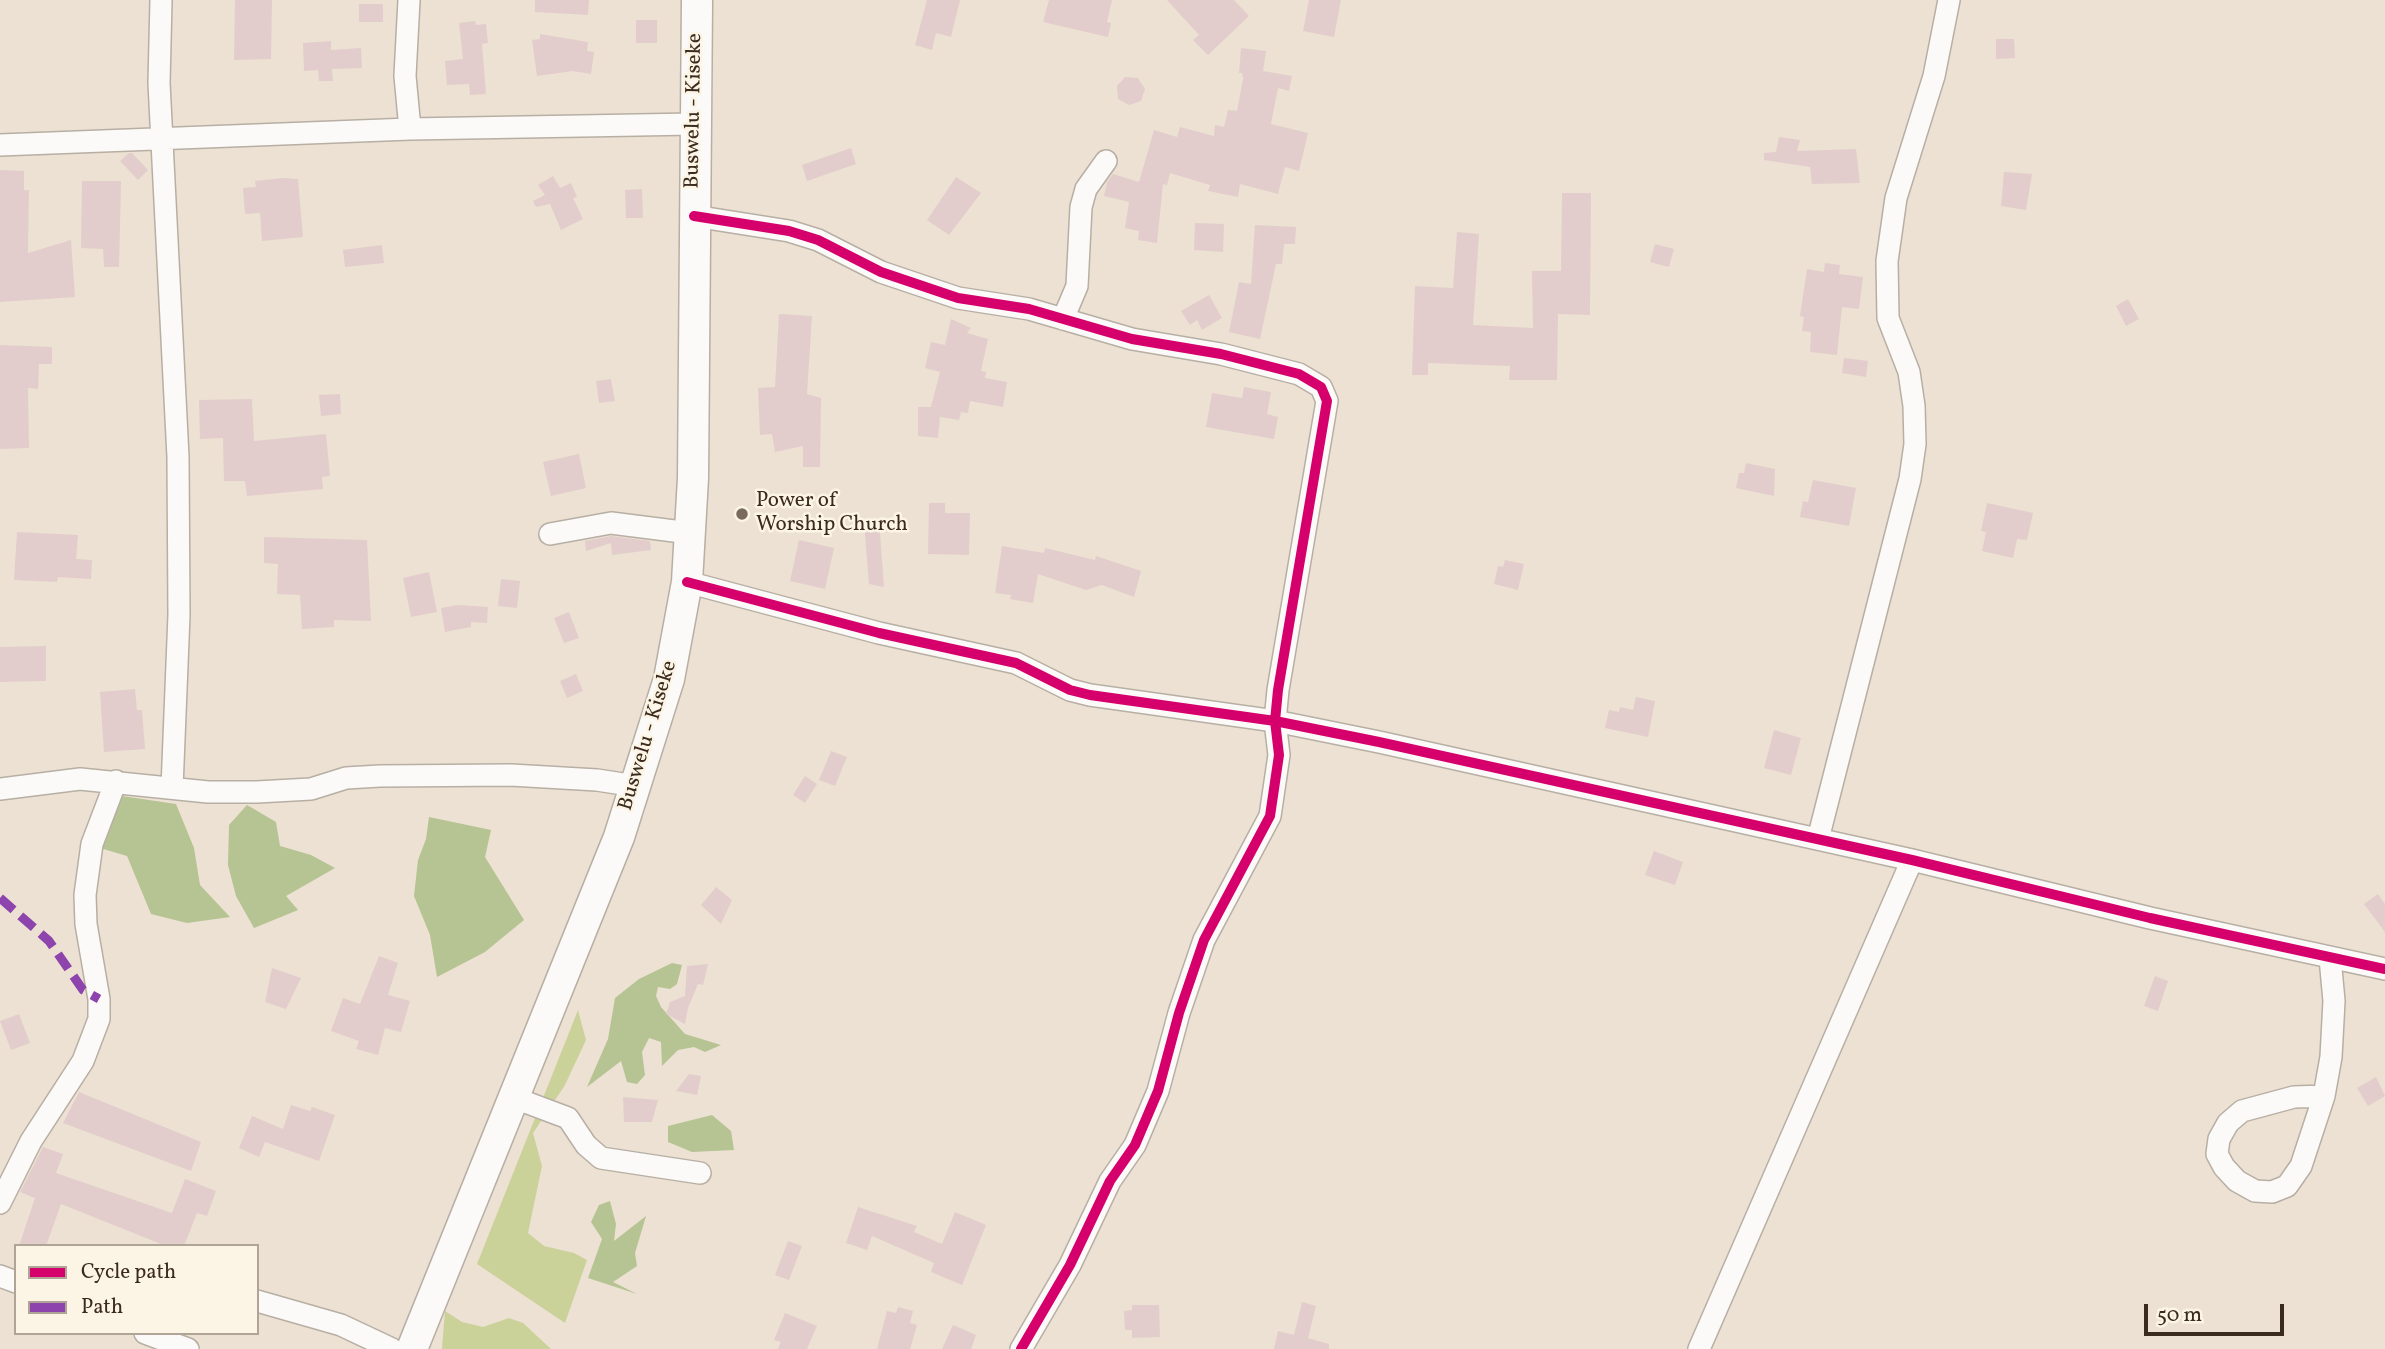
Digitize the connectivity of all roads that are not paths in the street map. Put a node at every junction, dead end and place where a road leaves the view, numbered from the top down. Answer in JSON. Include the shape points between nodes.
{"nodes":[{"id":1,"x":161,"y":0,"type":"edge"},
{"id":2,"x":410,"y":0,"type":"edge"},
{"id":3,"x":697,"y":0,"type":"edge"},
{"id":4,"x":1949,"y":0,"type":"edge"},
{"id":5,"x":694,"y":124,"type":"junction"},
{"id":6,"x":410,"y":129,"type":"junction"},
{"id":7,"x":162,"y":141,"type":"junction"},
{"id":8,"x":0,"y":145,"type":"edge"},
{"id":9,"x":1106,"y":161,"type":"dead end"},
{"id":10,"x":694,"y":216,"type":"junction"},
{"id":11,"x":1063,"y":319,"type":"junction"},
{"id":12,"x":690,"y":533,"type":"junction"},
{"id":13,"x":550,"y":534,"type":"dead end"},
{"id":14,"x":687,"y":582,"type":"junction"},
{"id":15,"x":1275,"y":721,"type":"junction"},
{"id":16,"x":116,"y":781,"type":"junction"},
{"id":17,"x":636,"y":786,"type":"junction"},
{"id":18,"x":172,"y":788,"type":"junction"},
{"id":19,"x":0,"y":789,"type":"edge"},
{"id":20,"x":1818,"y":839,"type":"junction"},
{"id":21,"x":1912,"y":860,"type":"junction"},
{"id":22,"x":2330,"y":958,"type":"junction"},
{"id":23,"x":2385,"y":970,"type":"edge"},
{"id":24,"x":2324,"y":1096,"type":"junction"},
{"id":25,"x":512,"y":1097,"type":"junction"},
{"id":26,"x":700,"y":1173,"type":"dead end"},
{"id":27,"x":0,"y":1203,"type":"edge"},
{"id":28,"x":259,"y":1302,"type":"edge"},
{"id":29,"x":150,"y":1335,"type":"edge"},
{"id":30,"x":188,"y":1349,"type":"edge"},
{"id":31,"x":392,"y":1349,"type":"edge"},
{"id":32,"x":412,"y":1349,"type":"edge"},
{"id":33,"x":1021,"y":1349,"type":"edge"},
{"id":34,"x":1699,"y":1349,"type":"edge"}],
"edges":[{"from":1,"to":7,"type":"street"},
{"from":2,"to":6,"type":"street","via":[[405,76]]},
{"from":3,"to":5,"type":"main road","name":"Buswelu - Kiseke"},
{"from":4,"to":20,"type":"street","via":[[1934,76],[1896,198],[1887,261],[1888,318],[1909,372],[1914,406],[1910,478]]},
{"from":5,"to":6,"type":"street"},
{"from":5,"to":10,"type":"main road","name":"Buswelu - Kiseke"},
{"from":6,"to":7,"type":"street"},
{"from":7,"to":8,"type":"street"},
{"from":7,"to":18,"type":"street","via":[[178,457],[179,615]]},
{"from":9,"to":11,"type":"street","via":[[1086,189],[1081,207],[1077,286]]},
{"from":10,"to":11,"type":"street","via":[[789,231],[836,246],[881,272],[925,289]]},
{"from":10,"to":12,"type":"main road","name":"Buswelu - Kiseke"},
{"from":11,"to":15,"type":"street","via":[[1132,339],[1268,366],[1310,378],[1321,387],[1327,401]]},
{"from":12,"to":13,"type":"street","via":[[611,523]]},
{"from":12,"to":14,"type":"main road","name":"Buswelu - Kiseke"},
{"from":14,"to":15,"type":"street","via":[[879,633],[1005,660],[1090,695]]},
{"from":14,"to":17,"type":"main road","name":"Buswelu - Kiseke","via":[[669,679]]},
{"from":15,"to":20,"type":"street"},
{"from":15,"to":33,"type":"street","via":[[1279,755],[1270,816],[1203,940],[1158,1091],[1135,1145],[1110,1181],[1070,1265]]},
{"from":16,"to":18,"type":"street"},
{"from":16,"to":19,"type":"street","via":[[80,779]]},
{"from":16,"to":27,"type":"street","via":[[92,844],[85,895],[99,1019],[83,1061],[31,1141]]},
{"from":17,"to":18,"type":"street","via":[[524,776],[380,776],[346,778],[311,789],[208,792]]},
{"from":17,"to":25,"type":"main road","name":"Buswelu - Kiseke"},
{"from":20,"to":21,"type":"street"},
{"from":21,"to":22,"type":"street"},
{"from":21,"to":34,"type":"street"},
{"from":22,"to":23,"type":"street"},
{"from":22,"to":24,"type":"street","via":[[2334,1028]]},
{"from":24,"to":24,"type":"street","via":[[2301,1166],[2287,1186],[2272,1192],[2255,1191],[2224,1167],[2217,1154],[2219,1139],[2242,1111],[2294,1097]]},
{"from":25,"to":26,"type":"street","via":[[568,1118],[601,1158]]},
{"from":25,"to":32,"type":"main road","name":"Buswelu - Kiseke"},
{"from":28,"to":31,"type":"street","via":[[341,1325]]},
{"from":29,"to":30,"type":"street"}]}
